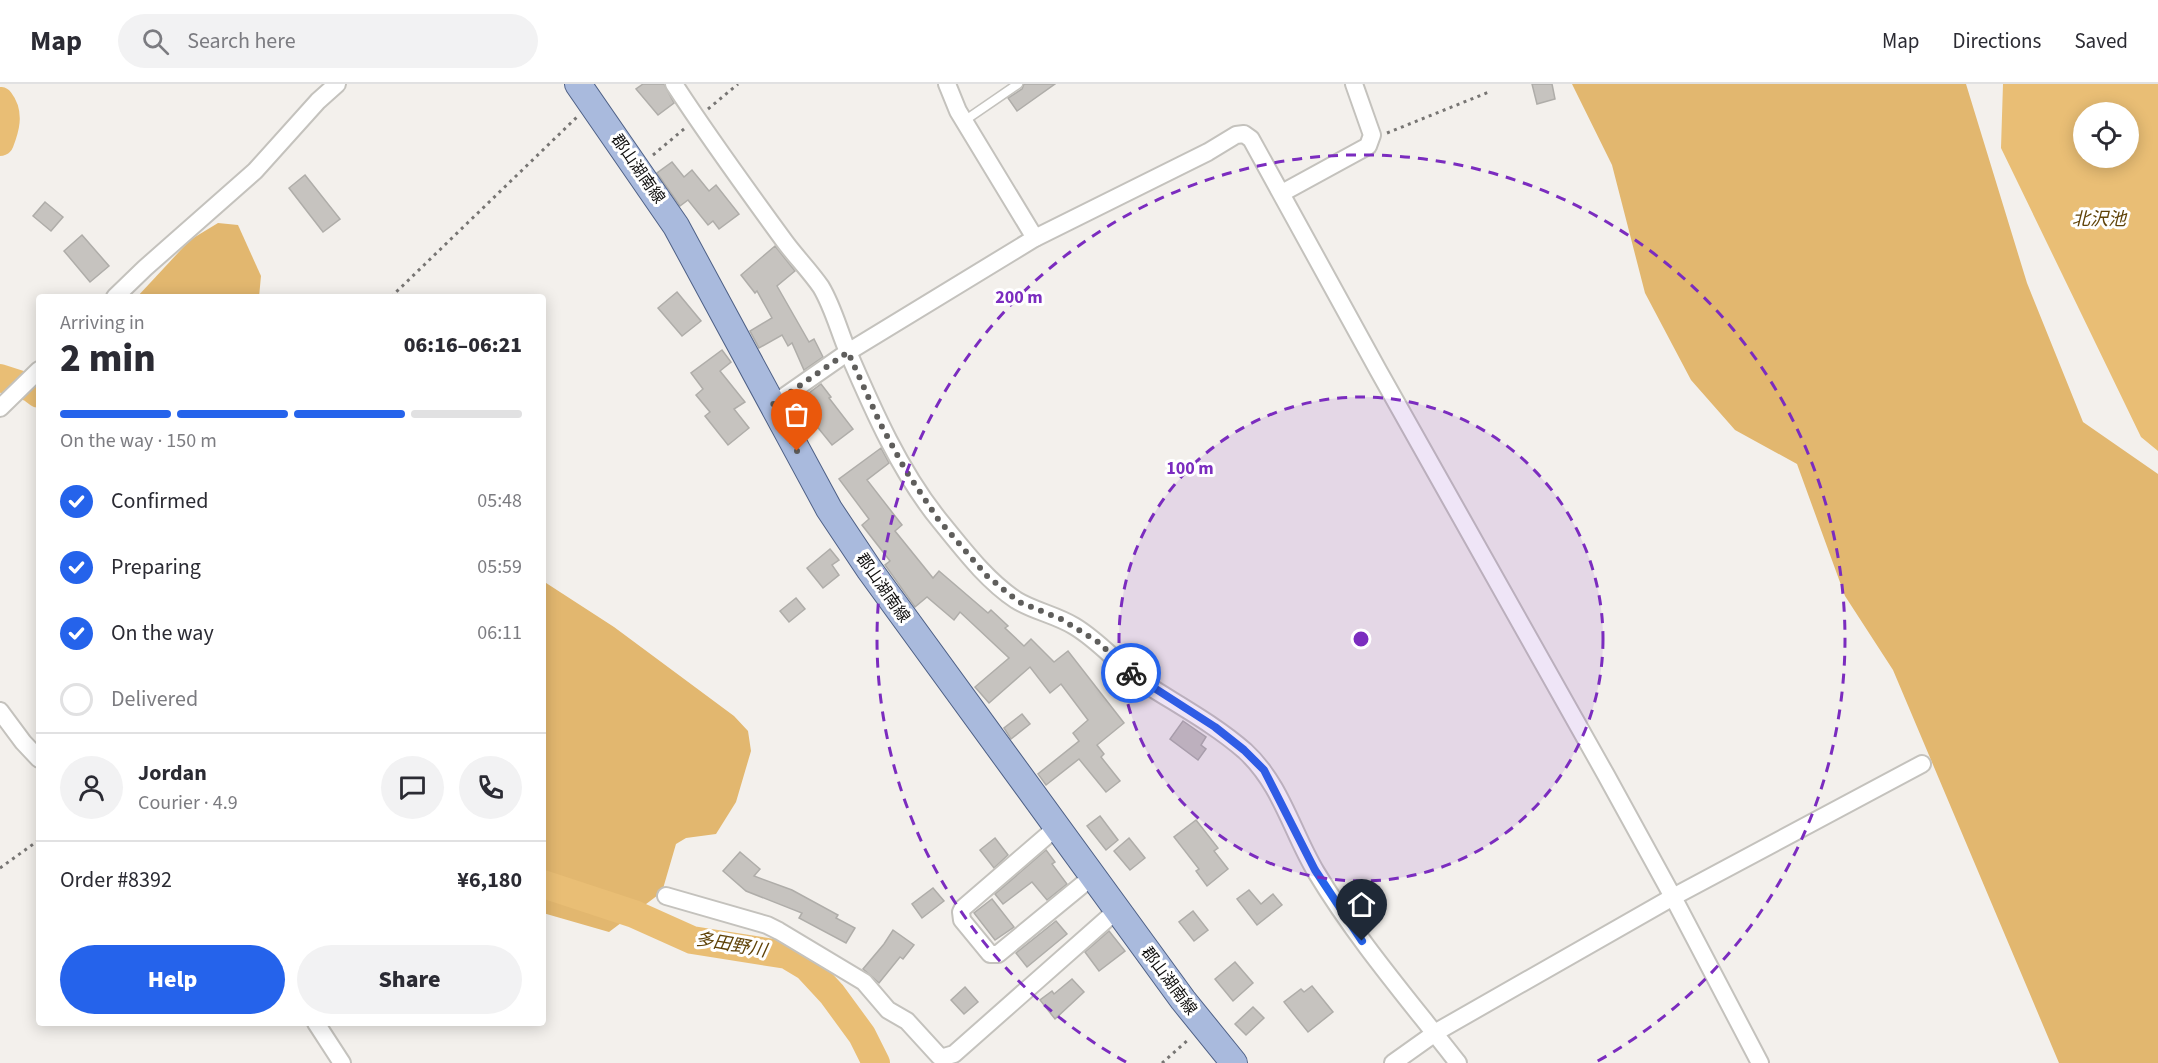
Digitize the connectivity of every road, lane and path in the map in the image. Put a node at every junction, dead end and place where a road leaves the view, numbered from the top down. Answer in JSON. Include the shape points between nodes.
{"nodes":[{"id":1,"x":337,"y":84,"type":"edge"},
{"id":2,"x":674,"y":84,"type":"edge"},
{"id":3,"x":947,"y":84,"type":"edge"},
{"id":4,"x":1018,"y":84,"type":"edge"},
{"id":5,"x":1354,"y":84,"type":"edge"},
{"id":6,"x":1489,"y":92,"type":"dead end"},
{"id":7,"x":585,"y":94,"type":"edge"},
{"id":8,"x":964,"y":121,"type":"junction"},
{"id":9,"x":1371,"y":140,"type":"junction"},
{"id":10,"x":1282,"y":193,"type":"junction"},
{"id":11,"x":1035,"y":238,"type":"junction"},
{"id":12,"x":118,"y":294,"type":"edge"},
{"id":13,"x":394,"y":294,"type":"edge"},
{"id":14,"x":848,"y":352,"type":"junction"},
{"id":15,"x":36,"y":373,"type":"edge"},
{"id":16,"x":6,"y":403,"type":"edge"},
{"id":17,"x":772,"y":405,"type":"junction"},
{"id":18,"x":0,"y":711,"type":"edge"},
{"id":19,"x":36,"y":756,"type":"edge"},
{"id":20,"x":1923,"y":764,"type":"dead end"},
{"id":21,"x":1057,"y":827,"type":"junction"},
{"id":22,"x":36,"y":842,"type":"edge"},
{"id":23,"x":0,"y":868,"type":"edge"},
{"id":24,"x":1093,"y":876,"type":"junction"},
{"id":25,"x":666,"y":897,"type":"dead end"},
{"id":26,"x":1673,"y":897,"type":"junction"},
{"id":27,"x":1117,"y":910,"type":"junction"},
{"id":28,"x":318,"y":1026,"type":"edge"},
{"id":29,"x":1204,"y":1026,"type":"junction"},
{"id":30,"x":1435,"y":1033,"type":"junction"},
{"id":31,"x":342,"y":1063,"type":"edge"},
{"id":32,"x":1162,"y":1063,"type":"edge"},
{"id":33,"x":1234,"y":1063,"type":"edge"},
{"id":34,"x":1393,"y":1063,"type":"edge"},
{"id":35,"x":1458,"y":1063,"type":"edge"},
{"id":36,"x":1760,"y":1063,"type":"edge"}],
"edges":[{"from":1,"to":12,"type":"street","via":[[255,171]]},
{"from":2,"to":14,"type":"street","via":[[822,288]]},
{"from":3,"to":8,"type":"street"},
{"from":4,"to":8,"type":"lane"},
{"from":5,"to":9,"type":"street"},
{"from":6,"to":9,"type":"path"},
{"from":7,"to":13,"type":"path"},
{"from":7,"to":17,"type":"main road","name":"郡山湖南線","via":[[676,226]]},
{"from":8,"to":11,"type":"street"},
{"from":9,"to":10,"type":"street","via":[[1364,148]]},
{"from":10,"to":11,"type":"street","via":[[1251,139],[1244,134],[1236,135]]},
{"from":10,"to":26,"type":"street"},
{"from":11,"to":14,"type":"street"},
{"from":14,"to":17,"type":"street"},
{"from":14,"to":30,"type":"street","via":[[906,471],[938,519],[987,576],[1019,602],[1057,617],[1098,642],[1129,671],[1215,727],[1264,770],[1315,870],[1348,922]]},
{"from":15,"to":16,"type":"street"},
{"from":17,"to":21,"type":"main road","name":"郡山湖南線","via":[[829,509],[869,569]]},
{"from":18,"to":19,"type":"street"},
{"from":20,"to":26,"type":"street"},
{"from":21,"to":24,"type":"main road","name":"郡山湖南線"},
{"from":21,"to":24,"type":"street","via":[[963,908],[962,920],[990,954],[998,954]]},
{"from":22,"to":23,"type":"path"},
{"from":24,"to":27,"type":"main road","name":"郡山湖南線"},
{"from":25,"to":27,"type":"street","via":[[779,931],[864,982],[888,1010],[907,1021],[944,1057],[954,1054]]},
{"from":26,"to":30,"type":"street"},
{"from":26,"to":36,"type":"street"},
{"from":27,"to":29,"type":"main road","name":"郡山湖南線"},
{"from":28,"to":31,"type":"street"},
{"from":29,"to":32,"type":"path"},
{"from":29,"to":33,"type":"main road","name":"郡山湖南線"},
{"from":30,"to":34,"type":"street"},
{"from":30,"to":35,"type":"street"}]}
